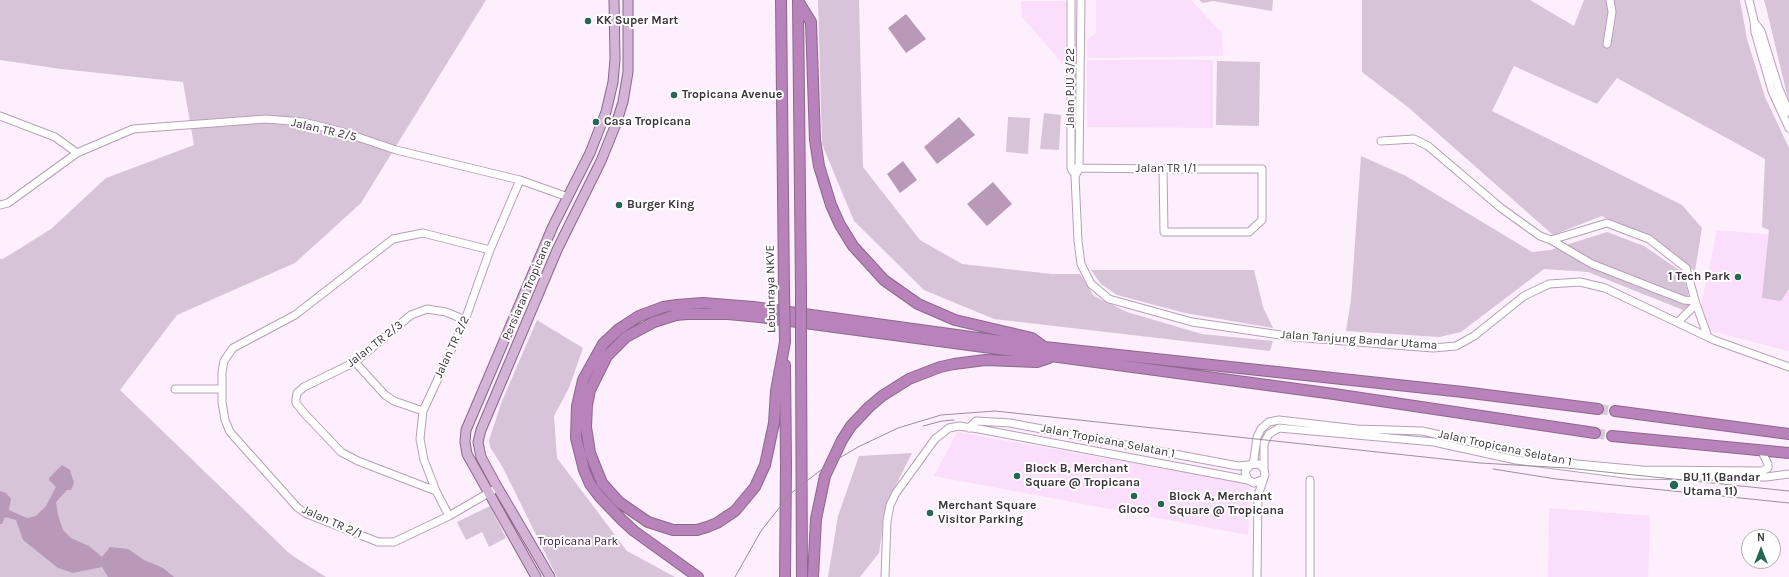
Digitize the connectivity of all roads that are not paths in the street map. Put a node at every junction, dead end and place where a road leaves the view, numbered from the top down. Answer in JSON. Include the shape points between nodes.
{"nodes":[{"id":1,"x":614,"y":0,"type":"edge"},
{"id":2,"x":628,"y":0,"type":"edge"},
{"id":3,"x":782,"y":0,"type":"edge"},
{"id":4,"x":798,"y":0,"type":"edge"},
{"id":5,"x":1071,"y":0,"type":"edge"},
{"id":6,"x":1080,"y":0,"type":"edge"},
{"id":7,"x":1610,"y":0,"type":"edge"},
{"id":8,"x":1749,"y":0,"type":"edge"},
{"id":9,"x":1754,"y":21,"type":"junction"},
{"id":10,"x":1607,"y":44,"type":"dead end"},
{"id":11,"x":1789,"y":112,"type":"edge"},
{"id":12,"x":0,"y":116,"type":"edge"},
{"id":13,"x":1789,"y":128,"type":"edge"},
{"id":14,"x":1381,"y":141,"type":"dead end"},
{"id":15,"x":77,"y":153,"type":"junction"},
{"id":16,"x":1071,"y":168,"type":"junction"},
{"id":17,"x":1079,"y":168,"type":"junction"},
{"id":18,"x":1163,"y":169,"type":"junction"},
{"id":19,"x":1076,"y":176,"type":"junction"},
{"id":20,"x":520,"y":180,"type":"junction"},
{"id":21,"x":568,"y":197,"type":"junction"},
{"id":22,"x":579,"y":204,"type":"junction"},
{"id":23,"x":0,"y":205,"type":"edge"},
{"id":24,"x":1551,"y":240,"type":"junction"},
{"id":25,"x":1078,"y":242,"type":"joint"},
{"id":26,"x":490,"y":250,"type":"junction"},
{"id":27,"x":1695,"y":302,"type":"junction"},
{"id":28,"x":465,"y":320,"type":"junction"},
{"id":29,"x":1678,"y":322,"type":"junction"},
{"id":30,"x":1708,"y":337,"type":"junction"},
{"id":31,"x":785,"y":342,"type":"junction"},
{"id":32,"x":1044,"y":347,"type":"junction"},
{"id":33,"x":1052,"y":357,"type":"junction"},
{"id":34,"x":355,"y":362,"type":"junction"},
{"id":35,"x":1789,"y":367,"type":"edge"},
{"id":36,"x":176,"y":389,"type":"dead end"},
{"id":37,"x":222,"y":389,"type":"junction"},
{"id":38,"x":1598,"y":409,"type":"tunnel mouth"},
{"id":39,"x":422,"y":411,"type":"junction"},
{"id":40,"x":1615,"y":411,"type":"tunnel mouth"},
{"id":41,"x":968,"y":428,"type":"junction"},
{"id":42,"x":1595,"y":433,"type":"tunnel mouth"},
{"id":43,"x":1789,"y":434,"type":"edge"},
{"id":44,"x":1612,"y":436,"type":"tunnel mouth"},
{"id":45,"x":1761,"y":450,"type":"junction"},
{"id":46,"x":1789,"y":453,"type":"edge"},
{"id":47,"x":1251,"y":464,"type":"junction"},
{"id":48,"x":1264,"y":469,"type":"junction"},
{"id":49,"x":1789,"y":474,"type":"edge"},
{"id":50,"x":1262,"y":480,"type":"junction"},
{"id":51,"x":1310,"y":480,"type":"dead end"},
{"id":52,"x":1249,"y":481,"type":"junction"},
{"id":53,"x":493,"y":490,"type":"junction"},
{"id":54,"x":436,"y":491,"type":"junction"},
{"id":55,"x":1258,"y":495,"type":"junction"},
{"id":56,"x":449,"y":516,"type":"junction"},
{"id":57,"x":536,"y":577,"type":"edge"},
{"id":58,"x":550,"y":577,"type":"edge"},
{"id":59,"x":698,"y":577,"type":"edge"},
{"id":60,"x":784,"y":577,"type":"edge"},
{"id":61,"x":802,"y":577,"type":"edge"},
{"id":62,"x":813,"y":577,"type":"edge"},
{"id":63,"x":885,"y":577,"type":"edge"},
{"id":64,"x":1257,"y":577,"type":"edge"},
{"id":65,"x":1310,"y":577,"type":"edge"}],
"edges":[{"from":1,"to":21,"type":"main road","name":"Persiaran Tropicana","via":[[615,60],[610,98],[590,153]]},
{"from":2,"to":22,"type":"main road","name":"Persiaran Tropicana","via":[[628,72],[623,102],[601,160]]},
{"from":3,"to":31,"type":"highway","name":"Lebuhraya NKVE","bridge":true},
{"from":4,"to":32,"type":"highway","via":[[811,22],[819,166],[831,205],[853,246],[884,280],[918,304],[956,320],[1032,338]]},
{"from":4,"to":61,"type":"highway","bridge":true},
{"from":5,"to":16,"type":"street","name":"Jalan PJU 3/22"},
{"from":6,"to":17,"type":"street","name":"Jalan PJU 3/22"},
{"from":7,"to":10,"type":"street","via":[[1612,12]]},
{"from":8,"to":9,"type":"street"},
{"from":9,"to":11,"type":"street","via":[[1761,31]]},
{"from":9,"to":13,"type":"street","via":[[1772,91]]},
{"from":12,"to":15,"type":"street","via":[[55,137]]},
{"from":14,"to":24,"type":"street","via":[[1414,139],[1428,146],[1501,208],[1540,236]]},
{"from":15,"to":20,"type":"street","name":"Jalan TR 2/5","via":[[133,129],[266,119],[303,122],[396,150]]},
{"from":15,"to":23,"type":"street","name":"Jalan TR 2/5","via":[[8,203]]},
{"from":16,"to":17,"type":"street","name":"Jalan TR 1/1"},
{"from":16,"to":19,"type":"street"},
{"from":17,"to":18,"type":"street","name":"Jalan TR 1/1"},
{"from":17,"to":19,"type":"street","name":"Jalan PJU 3/22"},
{"from":18,"to":18,"type":"street","name":"Jalan TR 1/1","via":[[1164,232],[1249,232],[1262,220],[1262,169]]},
{"from":19,"to":25,"type":"street","name":"Jalan PJU 3/22"},
{"from":20,"to":21,"type":"street","name":"Jalan TR 2/5"},
{"from":20,"to":26,"type":"street","name":"Jalan TR 2/2"},
{"from":21,"to":22,"type":"main road"},
{"from":21,"to":53,"type":"main road","name":"Persiaran Tropicana","via":[[553,226],[466,430],[467,454]]},
{"from":22,"to":53,"type":"main road","name":"Persiaran Tropicana","via":[[481,430],[479,450]]},
{"from":24,"to":27,"type":"street","via":[[1592,264]]},
{"from":24,"to":27,"type":"street","via":[[1607,223],[1649,239],[1686,268]]},
{"from":25,"to":29,"type":"street","name":"Jalan Tanjung Bandar Utama","via":[[1081,264],[1090,284],[1109,299],[1192,322],[1294,337],[1433,348],[1456,346],[1474,336],[1524,296],[1549,284],[1564,282],[1580,282],[1605,288]]},
{"from":26,"to":28,"type":"street","name":"Jalan TR 2/2"},
{"from":26,"to":37,"type":"street","name":"Jalan TR 2/1","via":[[423,232],[393,239],[295,315],[233,348],[224,361]]},
{"from":27,"to":29,"type":"street"},
{"from":27,"to":30,"type":"street"},
{"from":28,"to":34,"type":"street","name":"Jalan TR 2/3","via":[[446,312],[427,309],[411,315]]},
{"from":28,"to":39,"type":"street","name":"Jalan TR 2/2"},
{"from":29,"to":30,"type":"street","name":"Jalan Tanjung Bandar Utama"},
{"from":30,"to":35,"type":"street","name":"Jalan Tanjung Bandar Utama"},
{"from":31,"to":33,"type":"highway","via":[[776,392],[774,423],[765,465],[755,487],[735,511],[707,527],[697,530],[674,530],[648,522],[619,502],[602,483],[590,453],[586,427],[590,390],[607,356],[617,345],[635,331],[676,315],[760,317]]},
{"from":31,"to":60,"type":"highway","name":"Lebuhraya NKVE"},
{"from":32,"to":38,"type":"highway"},
{"from":32,"to":59,"type":"highway","via":[[753,307],[703,303],[663,307],[639,316],[619,329],[605,341],[596,354],[583,380],[579,396],[576,438],[584,470],[599,496],[622,520]]},
{"from":33,"to":42,"type":"highway","via":[[1342,395]]},
{"from":33,"to":62,"type":"highway","via":[[1037,362],[985,360],[940,367],[909,379],[869,407],[842,440],[825,476],[816,519]]},
{"from":34,"to":39,"type":"street","via":[[385,395]]},
{"from":34,"to":54,"type":"street","name":"Jalan TR 2/3","via":[[304,387],[297,393],[296,403],[341,452]]},
{"from":36,"to":37,"type":"street"},
{"from":37,"to":56,"type":"street","name":"Jalan TR 2/1","via":[[223,413],[230,432],[305,513],[378,542],[394,542]]},
{"from":39,"to":54,"type":"street","name":"Jalan TR 2/2","via":[[420,439],[424,460]]},
{"from":40,"to":43,"type":"highway"},
{"from":41,"to":47,"type":"street","name":"Jalan Tropicana Selatan 1","via":[[976,421],[1010,422],[1238,466]]},
{"from":41,"to":52,"type":"street","name":"Jalan Tropicana Selatan 1"},
{"from":41,"to":63,"type":"street","name":"Jalan Tropicana Selatan 1","via":[[959,426],[942,432],[896,493],[890,505],[887,521]]},
{"from":44,"to":45,"type":"highway"},
{"from":45,"to":46,"type":"highway"},
{"from":45,"to":47,"type":"street","name":"Jalan Tropicana Selatan 1","via":[[1768,464],[1768,468],[1762,471],[1642,470],[1577,464],[1422,431],[1358,429],[1279,420],[1269,422],[1261,429]]},
{"from":47,"to":48,"type":"street","via":[[1259,464]]},
{"from":47,"to":52,"type":"street","via":[[1245,472]]},
{"from":48,"to":49,"type":"street","name":"Jalan Tropicana Selatan 1","via":[[1264,443],[1269,434],[1279,428],[1434,442],[1516,460],[1633,475],[1766,477]]},
{"from":48,"to":50,"type":"street","via":[[1265,475]]},
{"from":50,"to":52,"type":"street","via":[[1257,483]]},
{"from":50,"to":55,"type":"street"},
{"from":51,"to":65,"type":"street"},
{"from":52,"to":55,"type":"street"},
{"from":53,"to":56,"type":"street","name":"Jalan TR 2/1"},
{"from":53,"to":57,"type":"main road","name":"Persiaran Tropicana"},
{"from":53,"to":58,"type":"main road","name":"Persiaran Tropicana"},
{"from":54,"to":56,"type":"street","name":"Jalan TR 2/2"},
{"from":55,"to":64,"type":"street"}]}
